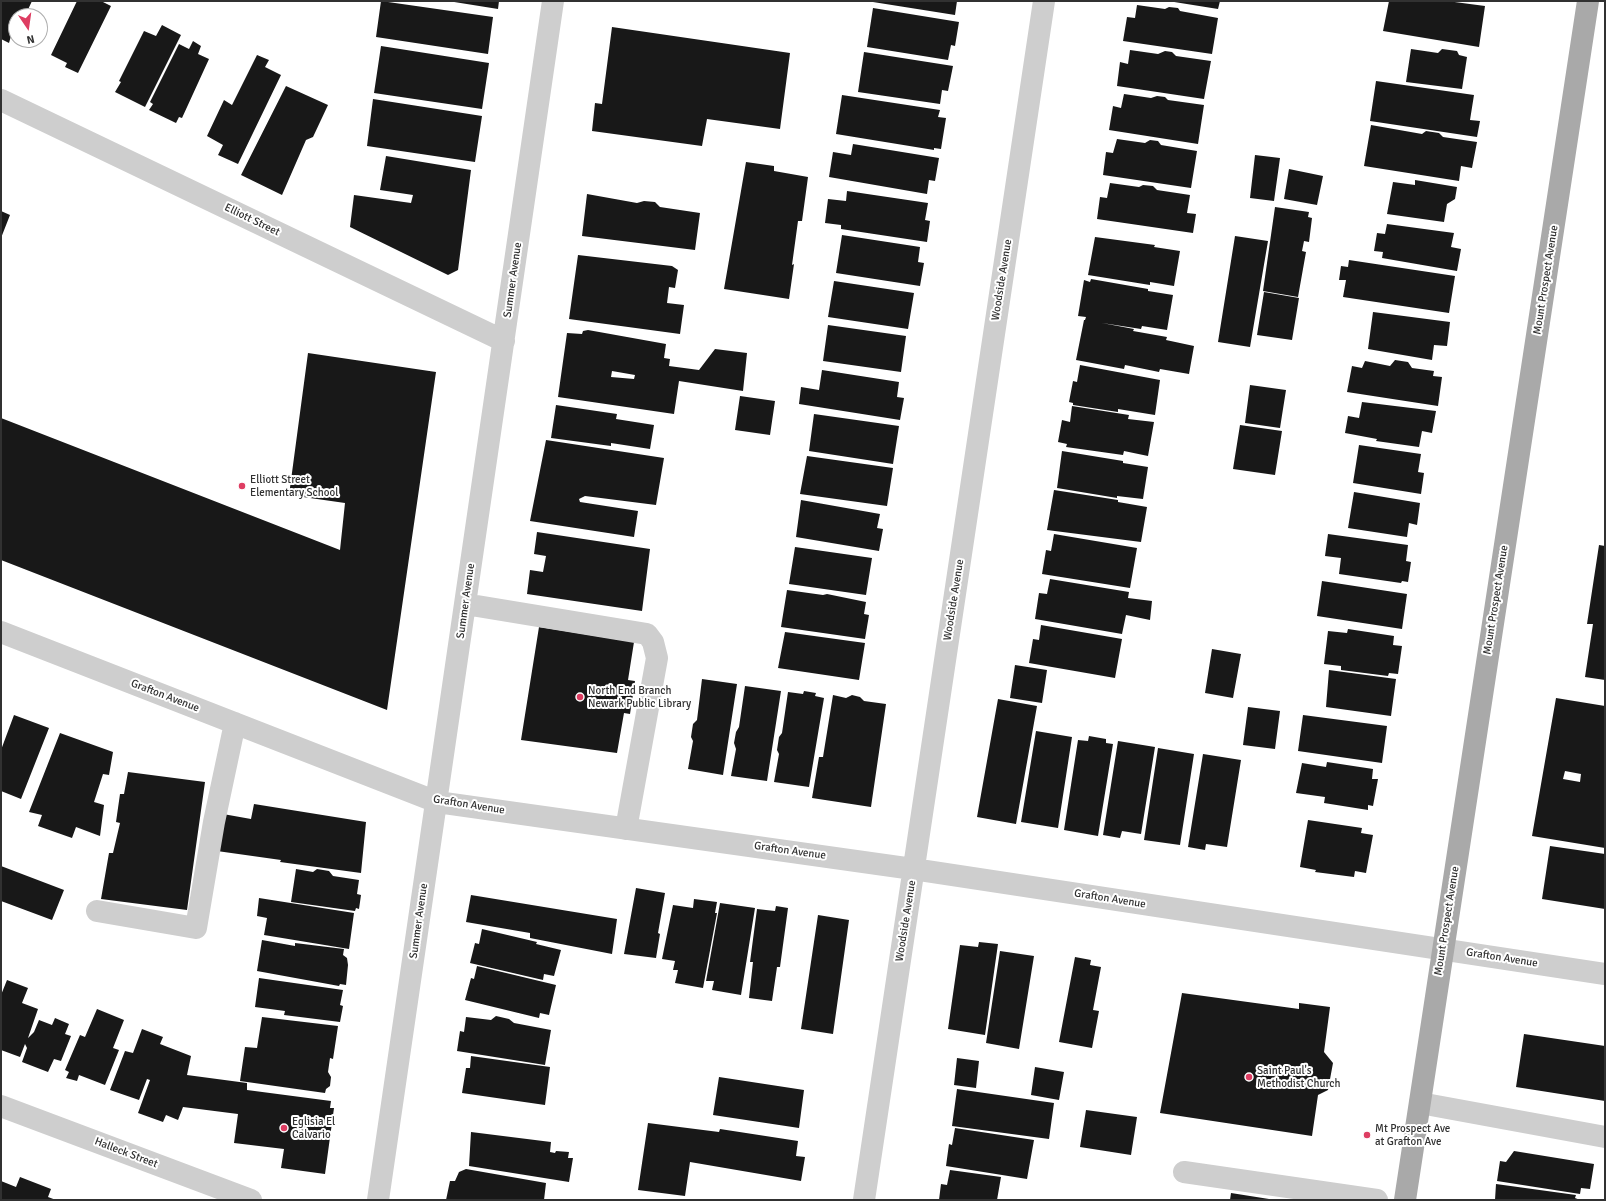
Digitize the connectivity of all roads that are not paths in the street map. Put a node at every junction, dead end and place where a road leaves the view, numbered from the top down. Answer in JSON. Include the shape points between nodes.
{"nodes":[{"id":1,"x":554,"y":1,"type":"edge"},
{"id":2,"x":1044,"y":1,"type":"edge"},
{"id":3,"x":1588,"y":1,"type":"edge"},
{"id":4,"x":1,"y":100,"type":"edge"},
{"id":5,"x":504,"y":340,"type":"junction"},
{"id":6,"x":465,"y":604,"type":"junction"},
{"id":7,"x":1,"y":632,"type":"edge"},
{"id":8,"x":235,"y":723,"type":"junction"},
{"id":9,"x":437,"y":802,"type":"junction"},
{"id":10,"x":626,"y":829,"type":"junction"},
{"id":11,"x":913,"y":869,"type":"junction"},
{"id":12,"x":97,"y":911,"type":"dead end"},
{"id":13,"x":1443,"y":949,"type":"junction"},
{"id":14,"x":1605,"y":974,"type":"edge"},
{"id":15,"x":1420,"y":1103,"type":"junction"},
{"id":16,"x":1,"y":1106,"type":"edge"},
{"id":17,"x":1605,"y":1137,"type":"edge"},
{"id":18,"x":1184,"y":1172,"type":"dead end"},
{"id":19,"x":251,"y":1200,"type":"edge"},
{"id":20,"x":378,"y":1200,"type":"edge"},
{"id":21,"x":864,"y":1200,"type":"edge"},
{"id":22,"x":1377,"y":1200,"type":"edge"},
{"id":23,"x":1405,"y":1200,"type":"edge"}],
"edges":[{"from":1,"to":5,"type":"street","name":"Summer Avenue"},
{"from":2,"to":11,"type":"street","name":"Woodside Avenue"},
{"from":3,"to":13,"type":"main road","name":"Mount Prospect Avenue"},
{"from":4,"to":5,"type":"street","name":"Elliott Street"},
{"from":5,"to":6,"type":"street","name":"Summer Avenue"},
{"from":6,"to":9,"type":"street","name":"Summer Avenue"},
{"from":6,"to":10,"type":"street","via":[[647,634],[653,642],[657,658]]},
{"from":7,"to":8,"type":"street","name":"Grafton Avenue"},
{"from":8,"to":9,"type":"street","name":"Grafton Avenue"},
{"from":8,"to":12,"type":"street","via":[[214,822],[196,928]]},
{"from":9,"to":10,"type":"street","name":"Grafton Avenue"},
{"from":9,"to":20,"type":"street","name":"Summer Avenue"},
{"from":10,"to":11,"type":"street","name":"Grafton Avenue"},
{"from":11,"to":13,"type":"street","name":"Grafton Avenue"},
{"from":11,"to":21,"type":"street","name":"Woodside Avenue"},
{"from":13,"to":14,"type":"street","name":"Grafton Avenue"},
{"from":13,"to":15,"type":"main road","name":"Mount Prospect Avenue"},
{"from":15,"to":17,"type":"street"},
{"from":15,"to":23,"type":"main road","name":"Mount Prospect Avenue"},
{"from":16,"to":19,"type":"street","name":"Halleck Street"},
{"from":18,"to":22,"type":"street"}]}
